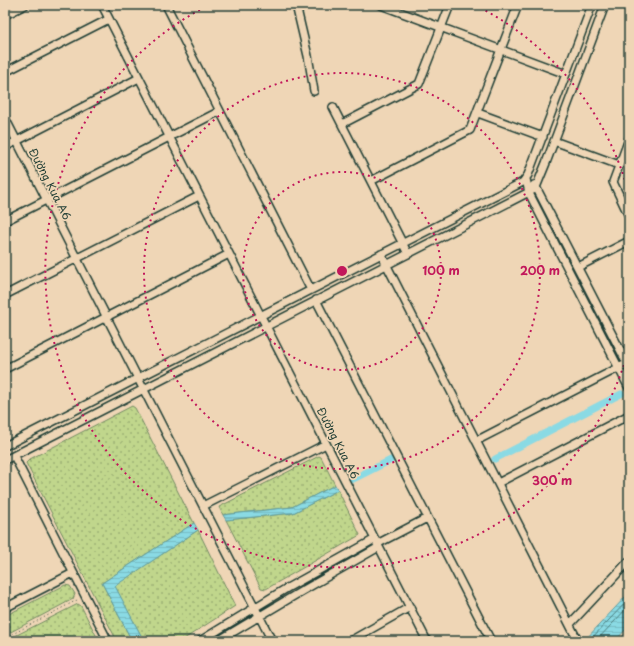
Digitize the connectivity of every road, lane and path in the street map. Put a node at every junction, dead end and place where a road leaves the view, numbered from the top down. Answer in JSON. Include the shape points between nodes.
{"nodes":[{"id":1,"x":25,"y":5,"type":"edge"},
{"id":2,"x":102,"y":5,"type":"edge"},
{"id":3,"x":166,"y":5,"type":"edge"},
{"id":4,"x":296,"y":5,"type":"edge"},
{"id":5,"x":381,"y":5,"type":"edge"},
{"id":6,"x":450,"y":5,"type":"edge"},
{"id":7,"x":518,"y":5,"type":"edge"},
{"id":8,"x":592,"y":5,"type":"edge"},
{"id":9,"x":605,"y":5,"type":"edge"},
{"id":10,"x":5,"y":16,"type":"edge"},
{"id":11,"x":109,"y":19,"type":"junction"},
{"id":12,"x":442,"y":27,"type":"junction"},
{"id":13,"x":579,"y":39,"type":"junction"},
{"id":14,"x":591,"y":43,"type":"junction"},
{"id":15,"x":502,"y":50,"type":"junction"},
{"id":16,"x":5,"y":72,"type":"edge"},
{"id":17,"x":566,"y":74,"type":"junction"},
{"id":18,"x":140,"y":78,"type":"junction"},
{"id":19,"x":314,"y":91,"type":"dead end"},
{"id":20,"x":556,"y":102,"type":"junction"},
{"id":21,"x":567,"y":106,"type":"junction"},
{"id":22,"x":333,"y":107,"type":"dead end"},
{"id":23,"x":220,"y":111,"type":"junction"},
{"id":24,"x":478,"y":112,"type":"junction"},
{"id":25,"x":5,"y":118,"type":"edge"},
{"id":26,"x":342,"y":124,"type":"junction"},
{"id":27,"x":169,"y":137,"type":"junction"},
{"id":28,"x":543,"y":137,"type":"junction"},
{"id":29,"x":629,"y":139,"type":"edge"},
{"id":30,"x":16,"y":141,"type":"junction"},
{"id":31,"x":554,"y":141,"type":"junction"},
{"id":32,"x":5,"y":147,"type":"edge"},
{"id":33,"x":619,"y":165,"type":"junction"},
{"id":34,"x":526,"y":179,"type":"junction"},
{"id":35,"x":371,"y":181,"type":"junction"},
{"id":36,"x":536,"y":187,"type":"junction"},
{"id":37,"x":529,"y":193,"type":"junction"},
{"id":38,"x":199,"y":196,"type":"junction"},
{"id":39,"x":46,"y":200,"type":"junction"},
{"id":40,"x":629,"y":216,"type":"edge"},
{"id":41,"x":5,"y":221,"type":"edge"},
{"id":42,"x":629,"y":241,"type":"edge"},
{"id":43,"x":402,"y":243,"type":"junction"},
{"id":44,"x":229,"y":254,"type":"junction"},
{"id":45,"x":381,"y":254,"type":"junction"},
{"id":46,"x":408,"y":254,"type":"junction"},
{"id":47,"x":76,"y":259,"type":"junction"},
{"id":48,"x":386,"y":265,"type":"junction"},
{"id":49,"x":578,"y":267,"type":"junction"},
{"id":50,"x":311,"y":290,"type":"junction"},
{"id":51,"x":6,"y":293,"type":"edge"},
{"id":52,"x":316,"y":300,"type":"junction"},
{"id":53,"x":260,"y":315,"type":"junction"},
{"id":54,"x":106,"y":318,"type":"junction"},
{"id":55,"x":266,"y":326,"type":"junction"},
{"id":56,"x":628,"y":364,"type":"edge"},
{"id":57,"x":619,"y":368,"type":"junction"},
{"id":58,"x":5,"y":369,"type":"edge"},
{"id":59,"x":137,"y":379,"type":"junction"},
{"id":60,"x":629,"y":388,"type":"edge"},
{"id":61,"x":142,"y":389,"type":"junction"},
{"id":62,"x":629,"y":415,"type":"edge"},
{"id":63,"x":476,"y":441,"type":"junction"},
{"id":64,"x":6,"y":443,"type":"edge"},
{"id":65,"x":326,"y":444,"type":"junction"},
{"id":66,"x":14,"y":456,"type":"junction"},
{"id":67,"x":5,"y":460,"type":"edge"},
{"id":68,"x":498,"y":483,"type":"junction"},
{"id":69,"x":203,"y":506,"type":"junction"},
{"id":70,"x":427,"y":518,"type":"junction"},
{"id":71,"x":377,"y":543,"type":"junction"},
{"id":72,"x":629,"y":561,"type":"edge"},
{"id":73,"x":73,"y":573,"type":"junction"},
{"id":74,"x":80,"y":599,"type":"dead end"},
{"id":75,"x":410,"y":607,"type":"junction"},
{"id":76,"x":5,"y":608,"type":"edge"},
{"id":77,"x":254,"y":608,"type":"junction"},
{"id":78,"x":259,"y":616,"type":"junction"},
{"id":79,"x":570,"y":624,"type":"junction"},
{"id":80,"x":629,"y":636,"type":"edge"},
{"id":81,"x":5,"y":638,"type":"edge"},
{"id":82,"x":577,"y":638,"type":"edge"},
{"id":83,"x":108,"y":641,"type":"edge"},
{"id":84,"x":200,"y":641,"type":"edge"},
{"id":85,"x":218,"y":641,"type":"edge"},
{"id":86,"x":272,"y":641,"type":"edge"},
{"id":87,"x":350,"y":641,"type":"edge"},
{"id":88,"x":427,"y":641,"type":"edge"},
{"id":89,"x":491,"y":641,"type":"edge"},
{"id":90,"x":625,"y":641,"type":"edge"}],
"edges":[{"from":1,"to":10,"type":"street"},
{"from":2,"to":11,"type":"street","name":"Đường Kua A6"},
{"from":3,"to":23,"type":"street"},
{"from":4,"to":19,"type":"street"},
{"from":5,"to":12,"type":"street"},
{"from":6,"to":12,"type":"street"},
{"from":7,"to":15,"type":"street"},
{"from":8,"to":13,"type":"street"},
{"from":9,"to":14,"type":"street"},
{"from":11,"to":16,"type":"street"},
{"from":11,"to":18,"type":"street","name":"Đường Kua A6"},
{"from":12,"to":15,"type":"street"},
{"from":12,"to":26,"type":"street","via":[[418,86]]},
{"from":13,"to":14,"type":"street"},
{"from":13,"to":17,"type":"street"},
{"from":14,"to":21,"type":"street"},
{"from":15,"to":17,"type":"street"},
{"from":15,"to":24,"type":"street"},
{"from":17,"to":20,"type":"street"},
{"from":18,"to":27,"type":"street","name":"Đường Kua A6"},
{"from":18,"to":30,"type":"street"},
{"from":20,"to":21,"type":"street"},
{"from":20,"to":28,"type":"street"},
{"from":21,"to":31,"type":"street"},
{"from":22,"to":26,"type":"street"},
{"from":23,"to":27,"type":"street"},
{"from":23,"to":50,"type":"street"},
{"from":24,"to":28,"type":"street"},
{"from":24,"to":35,"type":"street","via":[[472,128],[466,134]]},
{"from":25,"to":30,"type":"street","name":"Đường Kua A6"},
{"from":26,"to":35,"type":"street"},
{"from":27,"to":38,"type":"street","name":"Đường Kua A6"},
{"from":27,"to":39,"type":"street"},
{"from":28,"to":34,"type":"street"},
{"from":29,"to":33,"type":"street"},
{"from":30,"to":32,"type":"street"},
{"from":30,"to":39,"type":"street","name":"Đường Kua A6"},
{"from":31,"to":33,"type":"street"},
{"from":31,"to":36,"type":"street"},
{"from":33,"to":40,"type":"street","via":[[613,182]]},
{"from":34,"to":36,"type":"street"},
{"from":34,"to":37,"type":"street"},
{"from":34,"to":43,"type":"street"},
{"from":35,"to":43,"type":"street"},
{"from":36,"to":37,"type":"street"},
{"from":36,"to":49,"type":"street"},
{"from":37,"to":46,"type":"street"},
{"from":37,"to":57,"type":"street"},
{"from":38,"to":44,"type":"street","name":"Đường Kua A6"},
{"from":38,"to":47,"type":"street"},
{"from":39,"to":41,"type":"street"},
{"from":39,"to":47,"type":"street","name":"Đường Kua A6"},
{"from":42,"to":49,"type":"street"},
{"from":43,"to":45,"type":"street"},
{"from":43,"to":46,"type":"street"},
{"from":44,"to":53,"type":"street","name":"Đường Kua A6"},
{"from":44,"to":54,"type":"street"},
{"from":45,"to":48,"type":"street"},
{"from":45,"to":50,"type":"street"},
{"from":46,"to":48,"type":"street"},
{"from":47,"to":51,"type":"street"},
{"from":47,"to":54,"type":"street","name":"Đường Kua A6"},
{"from":48,"to":52,"type":"street"},
{"from":48,"to":63,"type":"street"},
{"from":49,"to":56,"type":"street"},
{"from":50,"to":53,"type":"street"},
{"from":52,"to":55,"type":"street"},
{"from":52,"to":70,"type":"street"},
{"from":53,"to":55,"type":"street","name":"Đường Kua A6"},
{"from":53,"to":59,"type":"street"},
{"from":54,"to":58,"type":"street"},
{"from":54,"to":59,"type":"street","name":"Đường Kua A6"},
{"from":55,"to":61,"type":"street"},
{"from":55,"to":65,"type":"street","name":"Đường Kua A6"},
{"from":56,"to":57,"type":"street"},
{"from":57,"to":60,"type":"street"},
{"from":57,"to":63,"type":"street"},
{"from":59,"to":61,"type":"street","name":"Đường Kua A6"},
{"from":59,"to":64,"type":"street"},
{"from":61,"to":66,"type":"street"},
{"from":61,"to":69,"type":"street","name":"Đường Kua A6"},
{"from":62,"to":68,"type":"street"},
{"from":63,"to":68,"type":"street"},
{"from":65,"to":69,"type":"street"},
{"from":65,"to":71,"type":"street","name":"Đường Kua A6"},
{"from":66,"to":67,"type":"street"},
{"from":66,"to":73,"type":"street"},
{"from":68,"to":79,"type":"street"},
{"from":69,"to":77,"type":"street","name":"Đường Kua A6"},
{"from":70,"to":71,"type":"street"},
{"from":70,"to":89,"type":"street"},
{"from":71,"to":75,"type":"street","name":"Đường Kua A6"},
{"from":71,"to":77,"type":"street"},
{"from":71,"to":78,"type":"street"},
{"from":72,"to":79,"type":"street"},
{"from":73,"to":76,"type":"street"},
{"from":73,"to":83,"type":"street"},
{"from":74,"to":81,"type":"path"},
{"from":75,"to":87,"type":"street"},
{"from":75,"to":88,"type":"street","name":"Đường Kua A6"},
{"from":77,"to":78,"type":"street","name":"Đường Kua A6"},
{"from":77,"to":84,"type":"street"},
{"from":78,"to":85,"type":"street"},
{"from":78,"to":86,"type":"street","name":"Đường Kua A6"},
{"from":79,"to":82,"type":"street"},
{"from":80,"to":90,"type":"path"}]}
